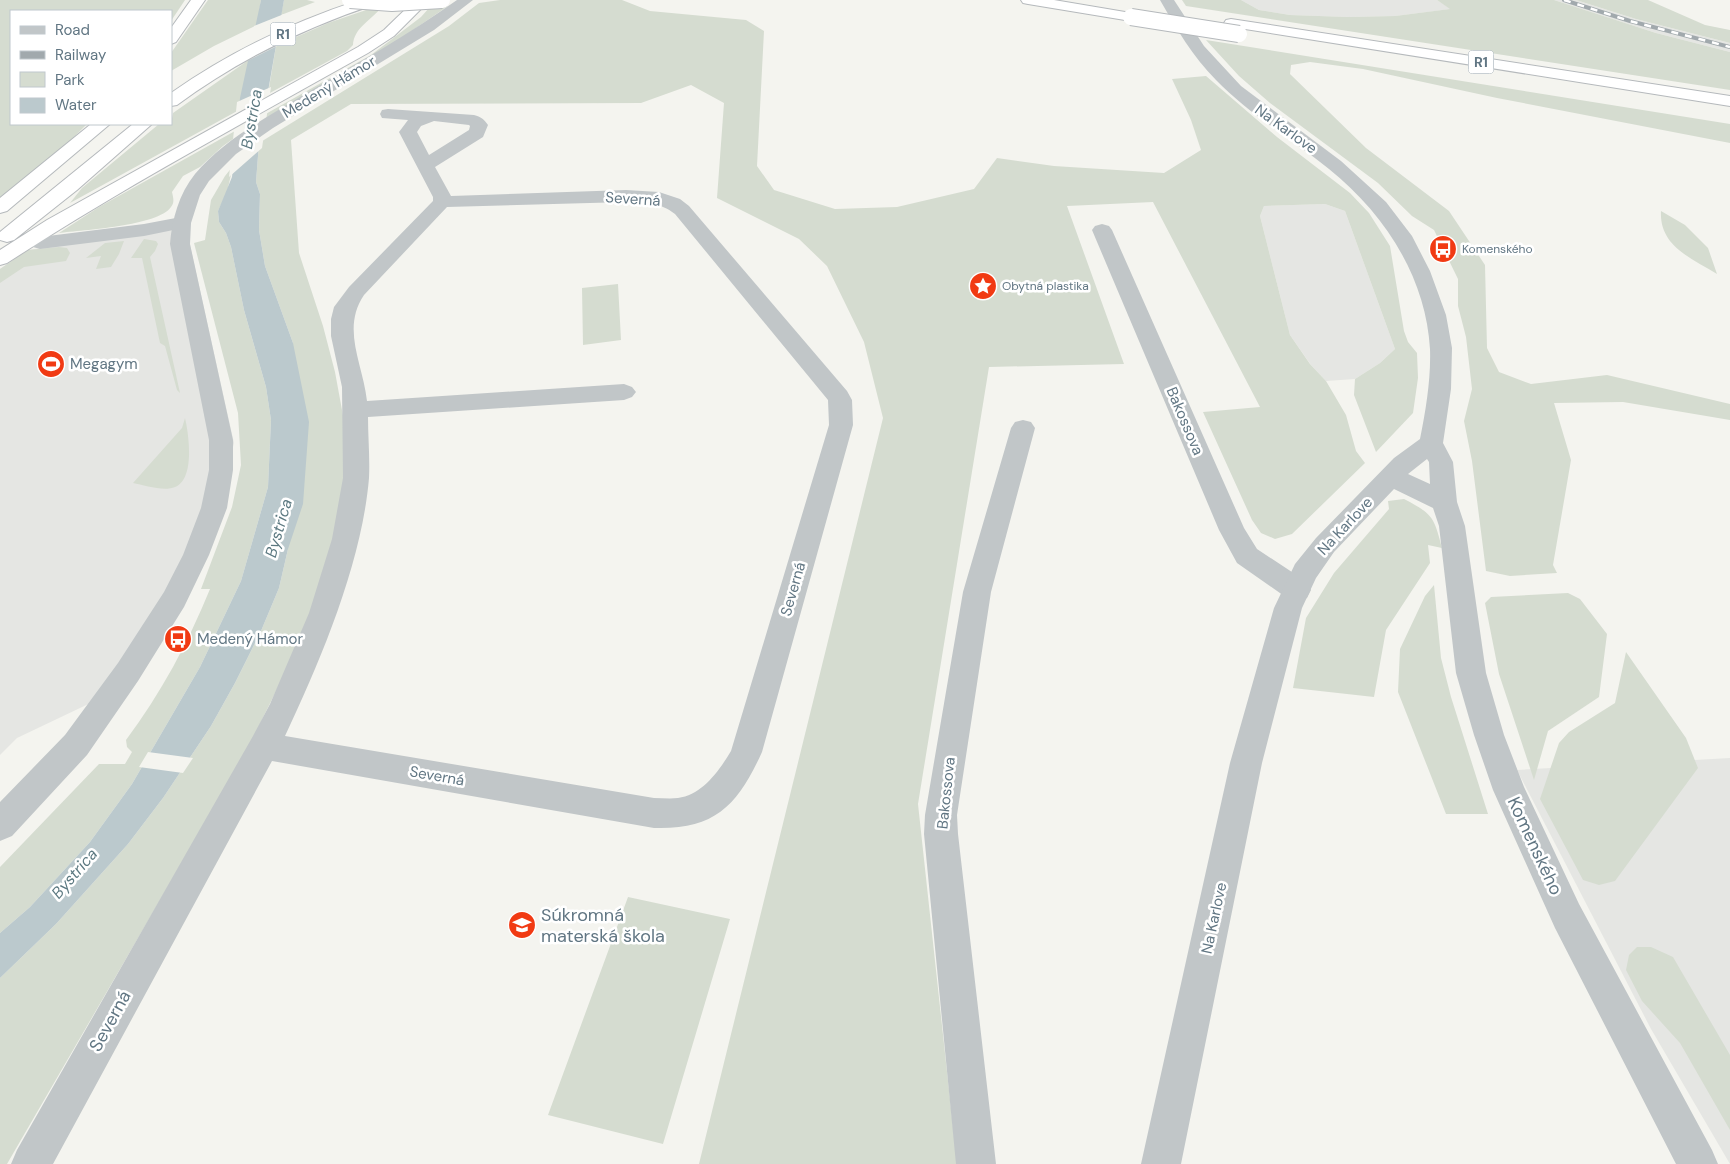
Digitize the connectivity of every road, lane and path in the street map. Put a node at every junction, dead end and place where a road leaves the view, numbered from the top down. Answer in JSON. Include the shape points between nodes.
{"nodes":[{"id":1,"x":198,"y":0,"type":"edge"},
{"id":2,"x":341,"y":0,"type":"edge"},
{"id":3,"x":350,"y":0,"type":"edge"},
{"id":4,"x":374,"y":0,"type":"edge"},
{"id":5,"x":423,"y":0,"type":"edge"},
{"id":6,"x":442,"y":0,"type":"edge"},
{"id":7,"x":466,"y":0,"type":"edge"},
{"id":8,"x":1028,"y":0,"type":"edge"},
{"id":9,"x":1091,"y":0,"type":"edge"},
{"id":10,"x":1167,"y":0,"type":"edge"},
{"id":11,"x":1128,"y":11,"type":"junction"},
{"id":12,"x":1235,"y":28,"type":"junction"},
{"id":13,"x":172,"y":38,"type":"edge"},
{"id":14,"x":224,"y":49,"type":"dead end"},
{"id":15,"x":200,"y":63,"type":"dead end"},
{"id":16,"x":172,"y":83,"type":"edge"},
{"id":17,"x":172,"y":100,"type":"edge"},
{"id":18,"x":1730,"y":101,"type":"edge"},
{"id":19,"x":1730,"y":112,"type":"edge"},
{"id":20,"x":388,"y":114,"type":"dead end"},
{"id":21,"x":433,"y":116,"type":"junction"},
{"id":22,"x":100,"y":125,"type":"edge"},
{"id":23,"x":100,"y":125,"type":"edge"},
{"id":24,"x":119,"y":125,"type":"edge"},
{"id":25,"x":142,"y":125,"type":"edge"},
{"id":26,"x":73,"y":159,"type":"junction"},
{"id":27,"x":425,"y":165,"type":"junction"},
{"id":28,"x":442,"y":202,"type":"junction"},
{"id":29,"x":0,"y":207,"type":"edge"},
{"id":30,"x":0,"y":219,"type":"edge"},
{"id":31,"x":181,"y":223,"type":"junction"},
{"id":32,"x":1102,"y":230,"type":"dead end"},
{"id":33,"x":0,"y":241,"type":"edge"},
{"id":34,"x":40,"y":244,"type":"dead end"},
{"id":35,"x":0,"y":259,"type":"edge"},
{"id":36,"x":624,"y":392,"type":"dead end"},
{"id":37,"x":356,"y":410,"type":"junction"},
{"id":38,"x":1023,"y":428,"type":"dead end"},
{"id":39,"x":1431,"y":443,"type":"junction"},
{"id":40,"x":1392,"y":477,"type":"junction"},
{"id":41,"x":1444,"y":502,"type":"junction"},
{"id":42,"x":1296,"y":590,"type":"junction"},
{"id":43,"x":264,"y":746,"type":"junction"},
{"id":44,"x":0,"y":825,"type":"edge"},
{"id":45,"x":31,"y":1164,"type":"edge"},
{"id":46,"x":976,"y":1164,"type":"edge"},
{"id":47,"x":1161,"y":1164,"type":"edge"},
{"id":48,"x":1698,"y":1164,"type":"edge"}],
"edges":[{"from":1,"to":13,"type":"highway"},
{"from":2,"to":14,"type":"highway","number":"R1","via":[[274,24]]},
{"from":3,"to":6,"type":"highway","bridge":true},
{"from":4,"to":17,"type":"highway","number":"R1","bridge":true,"via":[[289,31],[239,56]]},
{"from":5,"to":35,"type":"highway","via":[[395,28],[363,50],[54,224]]},
{"from":7,"to":31,"type":"street","name":"Medený Hámor","via":[[430,27],[230,150],[202,178],[191,195]]},
{"from":8,"to":11,"type":"highway","number":"R1"},
{"from":9,"to":11,"type":"highway","number":"R1"},
{"from":10,"to":39,"type":"street","name":"Na Karlove","via":[[1189,37],[1223,78],[1358,183],[1397,226],[1412,250],[1436,315],[1441,356],[1439,401]]},
{"from":11,"to":12,"type":"highway","number":"R1","bridge":true},
{"from":12,"to":18,"type":"highway","number":"R1"},
{"from":12,"to":19,"type":"highway","number":"R1"},
{"from":15,"to":16,"type":"highway"},
{"from":20,"to":21,"type":"street"},
{"from":21,"to":27,"type":"street","via":[[416,122],[408,132]]},
{"from":21,"to":27,"type":"street","via":[[474,120],[480,125],[477,133]]},
{"from":22,"to":26,"type":"highway"},
{"from":23,"to":29,"type":"highway"},
{"from":24,"to":26,"type":"highway"},
{"from":25,"to":33,"type":"highway"},
{"from":26,"to":30,"type":"highway"},
{"from":27,"to":28,"type":"street"},
{"from":28,"to":37,"type":"street","name":"Severná","via":[[356,291],[345,307],[342,336]]},
{"from":28,"to":43,"type":"street","name":"Severná","via":[[626,196],[659,198],[673,203],[840,400],[841,425],[746,752],[739,769],[706,804],[681,813],[654,813]]},
{"from":31,"to":34,"type":"street"},
{"from":31,"to":44,"type":"street","name":"Medený Hámor","via":[[184,269],[221,440],[221,470],[214,508],[174,599],[128,672],[76,745]]},
{"from":32,"to":42,"type":"street","name":"Bakossova","via":[[1232,530],[1248,556]]},
{"from":36,"to":37,"type":"street"},
{"from":37,"to":43,"type":"street","name":"Severná","via":[[356,478],[336,575],[305,659]]},
{"from":38,"to":46,"type":"street","name":"Bakossova","via":[[977,592],[941,815]]},
{"from":39,"to":40,"type":"street","name":"Na Karlove","via":[[1403,464]]},
{"from":39,"to":41,"type":"street","name":"Komenského","via":[[1441,462]]},
{"from":40,"to":41,"type":"street"},
{"from":40,"to":42,"type":"street","name":"Na Karlove","via":[[1325,545]]},
{"from":41,"to":48,"type":"street","name":"Komenského","via":[[1452,526],[1471,673],[1509,790],[1567,916]]},
{"from":42,"to":47,"type":"street","name":"Na Karlove","via":[[1288,608],[1246,763]]},
{"from":43,"to":45,"type":"street","name":"Severná"}]}
